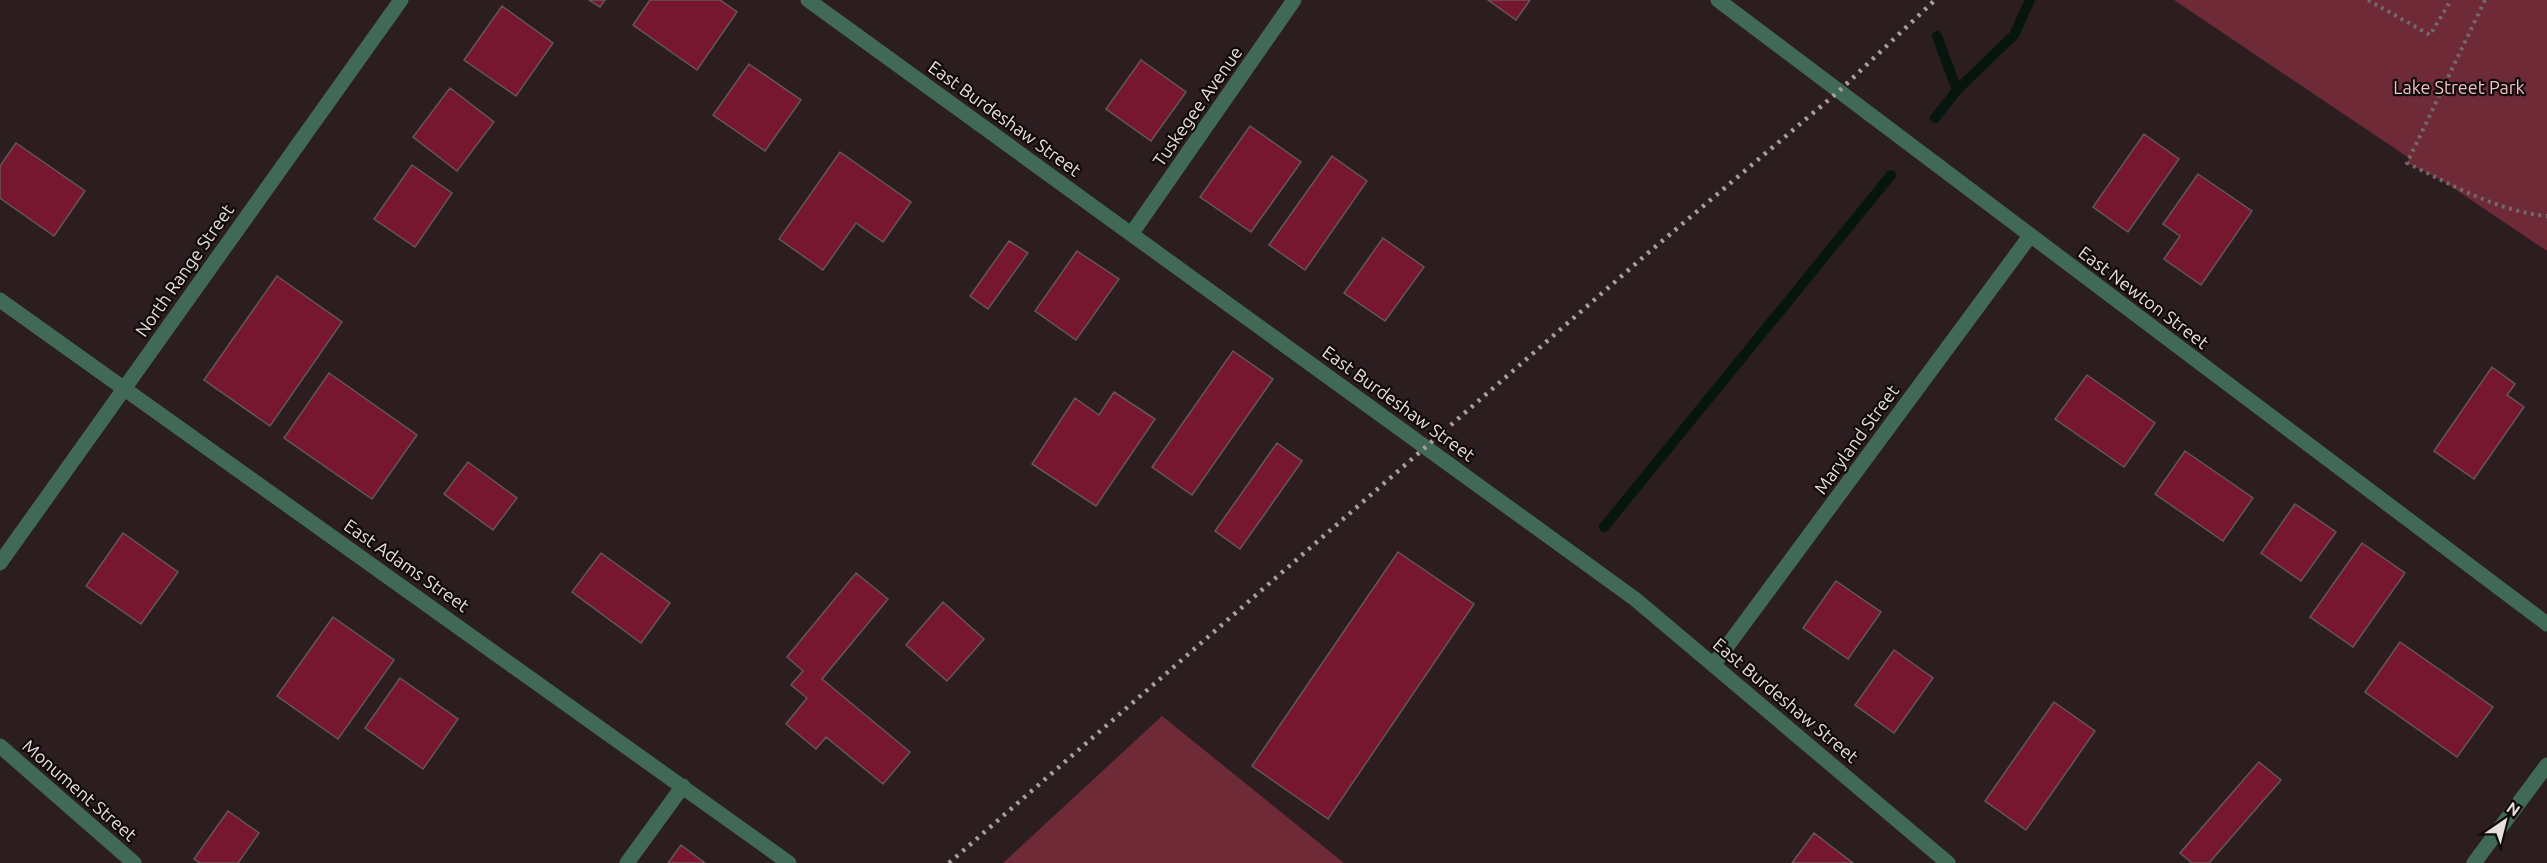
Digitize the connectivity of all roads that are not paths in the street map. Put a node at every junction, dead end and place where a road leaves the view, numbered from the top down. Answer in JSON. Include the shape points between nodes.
{"nodes":[{"id":1,"x":401,"y":0,"type":"edge"},
{"id":2,"x":808,"y":0,"type":"edge"},
{"id":3,"x":1294,"y":0,"type":"edge"},
{"id":4,"x":1718,"y":0,"type":"edge"},
{"id":5,"x":1132,"y":234,"type":"junction"},
{"id":6,"x":2030,"y":237,"type":"junction"},
{"id":7,"x":0,"y":300,"type":"edge"},
{"id":8,"x":125,"y":388,"type":"junction"},
{"id":9,"x":0,"y":563,"type":"edge"},
{"id":10,"x":2547,"y":624,"type":"edge"},
{"id":11,"x":1714,"y":664,"type":"junction"},
{"id":12,"x":0,"y":746,"type":"edge"},
{"id":13,"x":2547,"y":765,"type":"edge"},
{"id":14,"x":684,"y":786,"type":"junction"},
{"id":15,"x":134,"y":863,"type":"edge"},
{"id":16,"x":627,"y":863,"type":"edge"},
{"id":17,"x":789,"y":863,"type":"edge"},
{"id":18,"x":1948,"y":863,"type":"edge"},
{"id":19,"x":2474,"y":863,"type":"edge"}],
"edges":[{"from":1,"to":8,"type":"street","name":"North Range Street"},
{"from":2,"to":5,"type":"street","name":"East Burdeshaw Street"},
{"from":3,"to":5,"type":"street","name":"Tuskegee Avenue"},
{"from":4,"to":6,"type":"street","name":"East Newton Street"},
{"from":5,"to":11,"type":"street","name":"East Burdeshaw Street","via":[[1635,599]]},
{"from":6,"to":10,"type":"street","name":"East Newton Street"},
{"from":6,"to":11,"type":"street","name":"Maryland Street"},
{"from":7,"to":8,"type":"street","name":"East Adams Street"},
{"from":8,"to":9,"type":"street","name":"North Range Street"},
{"from":8,"to":14,"type":"street","name":"East Adams Street"},
{"from":11,"to":18,"type":"street","name":"East Burdeshaw Street"},
{"from":12,"to":15,"type":"street","name":"Monument Street"},
{"from":13,"to":19,"type":"street"},
{"from":14,"to":16,"type":"street"},
{"from":14,"to":17,"type":"street","name":"East Adams Street"}]}
